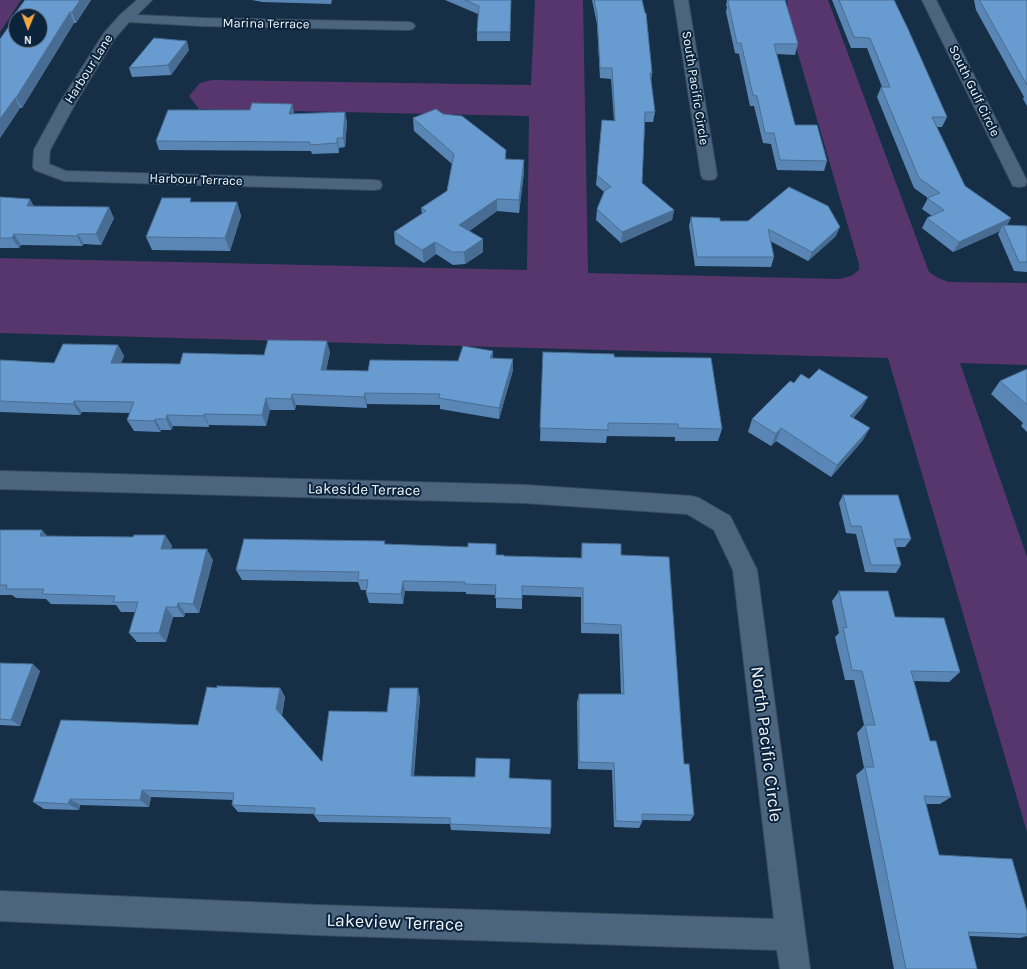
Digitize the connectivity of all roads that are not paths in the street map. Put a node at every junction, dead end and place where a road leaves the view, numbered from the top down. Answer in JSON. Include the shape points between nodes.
{"nodes":[{"id":1,"x":145,"y":0,"type":"edge"},
{"id":2,"x":681,"y":0,"type":"edge"},
{"id":3,"x":929,"y":0,"type":"edge"},
{"id":4,"x":125,"y":18,"type":"junction"},
{"id":5,"x":408,"y":26,"type":"dead end"},
{"id":6,"x":44,"y":147,"type":"joint"},
{"id":7,"x":709,"y":175,"type":"dead end"},
{"id":8,"x":1019,"y":182,"type":"dead end"},
{"id":9,"x":374,"y":185,"type":"dead end"},
{"id":10,"x":0,"y":480,"type":"edge"},
{"id":11,"x":722,"y":523,"type":"joint"},
{"id":12,"x":0,"y":906,"type":"edge"},
{"id":13,"x":790,"y":935,"type":"junction"},
{"id":14,"x":795,"y":969,"type":"edge"}],
"edges":[{"from":1,"to":4,"type":"street","name":"Harbour Lane"},
{"from":2,"to":7,"type":"street","name":"South Pacific Circle"},
{"from":3,"to":8,"type":"street","name":"South Gulf Circle"},
{"from":4,"to":5,"type":"street","name":"Marina Terrace"},
{"from":4,"to":6,"type":"street","name":"Harbour Lane","via":[[109,36]]},
{"from":6,"to":9,"type":"street","name":"Harbour Terrace","via":[[41,167],[64,176]]},
{"from":10,"to":11,"type":"street","name":"Lakeside Terrace","via":[[525,494],[691,505]]},
{"from":11,"to":13,"type":"street","name":"North Pacific Circle","via":[[745,570]]},
{"from":12,"to":13,"type":"street","name":"Lakeview Terrace","via":[[317,920]]},
{"from":13,"to":14,"type":"street","name":"North Pacific Circle"}]}
